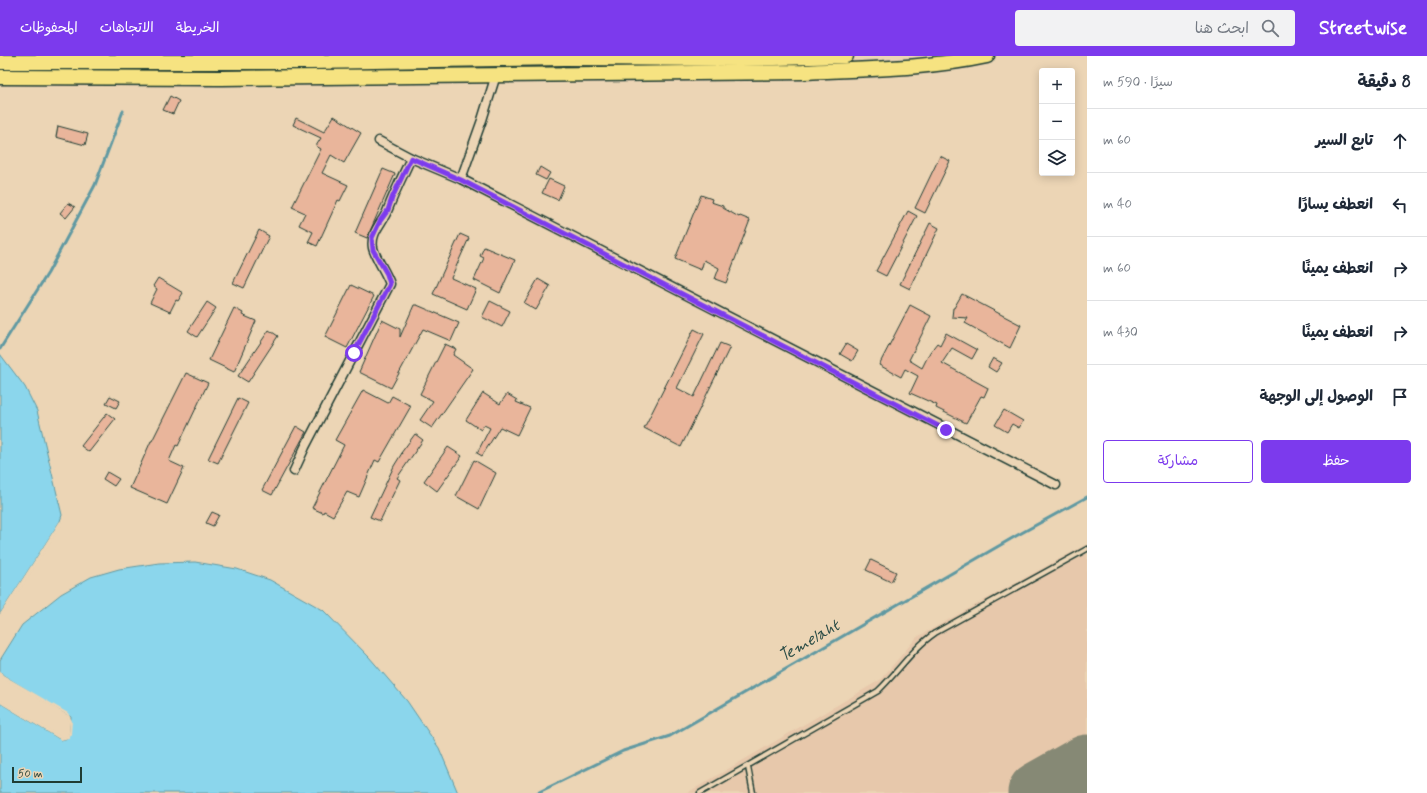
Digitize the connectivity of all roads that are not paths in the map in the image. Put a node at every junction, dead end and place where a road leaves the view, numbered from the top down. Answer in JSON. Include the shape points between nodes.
{"nodes":[{"id":1,"x":846,"y":56,"type":"edge"},
{"id":2,"x":987,"y":56,"type":"edge"},
{"id":3,"x":0,"y":62,"type":"edge"},
{"id":4,"x":496,"y":76,"type":"junction"},
{"id":5,"x":0,"y":77,"type":"edge"},
{"id":6,"x":379,"y":141,"type":"dead end"},
{"id":7,"x":411,"y":158,"type":"junction"},
{"id":8,"x":461,"y":180,"type":"junction"},
{"id":9,"x":294,"y":471,"type":"dead end"},
{"id":10,"x":1056,"y":485,"type":"dead end"},
{"id":11,"x":1087,"y":550,"type":"edge"},
{"id":12,"x":748,"y":767,"type":"junction"},
{"id":13,"x":700,"y":793,"type":"edge"},
{"id":14,"x":752,"y":793,"type":"edge"}],
"edges":[{"from":1,"to":3,"type":"highway","via":[[741,59]]},
{"from":2,"to":4,"type":"highway","via":[[961,62],[803,72]]},
{"from":4,"to":5,"type":"highway"},
{"from":4,"to":8,"type":"street"},
{"from":6,"to":7,"type":"street"},
{"from":7,"to":8,"type":"street"},
{"from":7,"to":9,"type":"street","via":[[388,210],[372,238],[373,250],[390,284]]},
{"from":8,"to":10,"type":"street"},
{"from":11,"to":12,"type":"lane","via":[[935,633],[916,649],[878,691]]},
{"from":12,"to":13,"type":"lane"},
{"from":12,"to":14,"type":"lane"}]}
